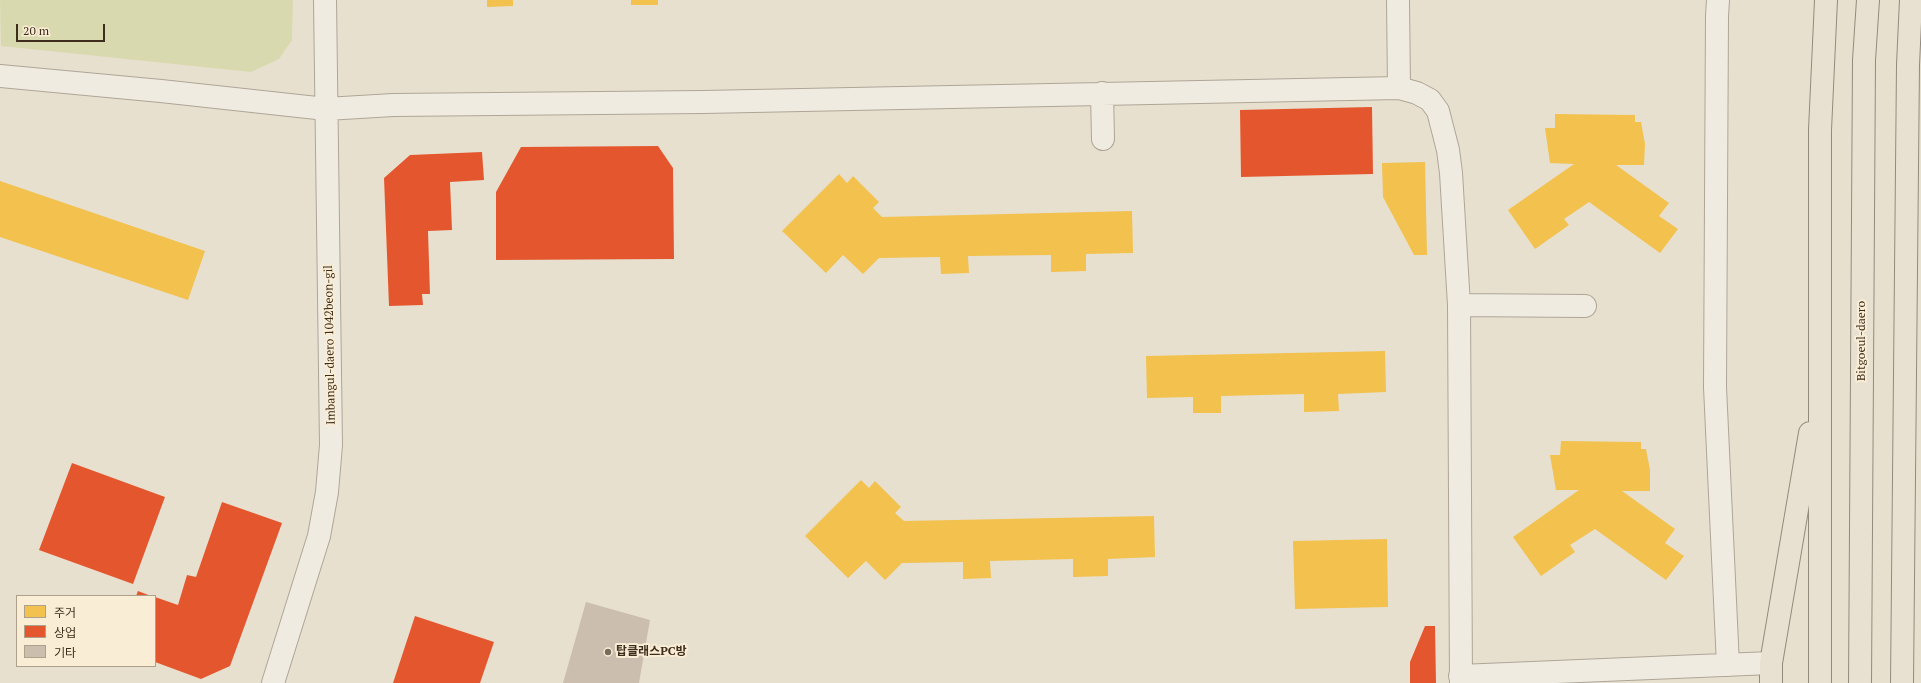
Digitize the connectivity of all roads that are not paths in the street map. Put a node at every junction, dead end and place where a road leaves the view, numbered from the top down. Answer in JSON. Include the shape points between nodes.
{"nodes":[{"id":1,"x":325,"y":0,"type":"edge"},
{"id":2,"x":1398,"y":0,"type":"edge"},
{"id":3,"x":1718,"y":0,"type":"edge"},
{"id":4,"x":1826,"y":0,"type":"edge"},
{"id":5,"x":1868,"y":0,"type":"edge"},
{"id":6,"x":1911,"y":0,"type":"edge"},
{"id":7,"x":0,"y":76,"type":"edge"},
{"id":8,"x":1399,"y":88,"type":"junction"},
{"id":9,"x":1102,"y":94,"type":"junction"},
{"id":10,"x":326,"y":109,"type":"junction"},
{"id":11,"x":1104,"y":139,"type":"dead end"},
{"id":12,"x":1459,"y":305,"type":"junction"},
{"id":13,"x":1585,"y":306,"type":"dead end"},
{"id":14,"x":1820,"y":371,"type":"junction"},
{"id":15,"x":1728,"y":665,"type":"junction"},
{"id":16,"x":1771,"y":673,"type":"edge"},
{"id":17,"x":1460,"y":679,"type":"edge"},
{"id":18,"x":273,"y":683,"type":"edge"},
{"id":19,"x":1820,"y":683,"type":"edge"},
{"id":20,"x":1860,"y":683,"type":"edge"},
{"id":21,"x":1902,"y":683,"type":"edge"}],
"edges":[{"from":1,"to":10,"type":"street","name":"Imbangul-daero 1042beon-gil"},
{"from":2,"to":8,"type":"street"},
{"from":3,"to":15,"type":"street","via":[[1716,387]]},
{"from":4,"to":14,"type":"main road","via":[[1820,130]]},
{"from":5,"to":20,"type":"main road","name":"Bitgoeul-daero","via":[[1864,60]]},
{"from":6,"to":21,"type":"main road","via":[[1908,65]]},
{"from":7,"to":10,"type":"street"},
{"from":8,"to":9,"type":"street"},
{"from":8,"to":12,"type":"street","via":[[1430,100],[1441,120],[1451,173]]},
{"from":9,"to":10,"type":"street","via":[[393,105]]},
{"from":9,"to":11,"type":"street"},
{"from":10,"to":18,"type":"street","name":"Imbangul-daero 1042beon-gil","via":[[331,445],[327,492],[319,536]]},
{"from":12,"to":13,"type":"street"},
{"from":12,"to":17,"type":"street"},
{"from":14,"to":16,"type":"main road"},
{"from":14,"to":19,"type":"main road"},
{"from":15,"to":16,"type":"street"},
{"from":15,"to":17,"type":"street"}]}
